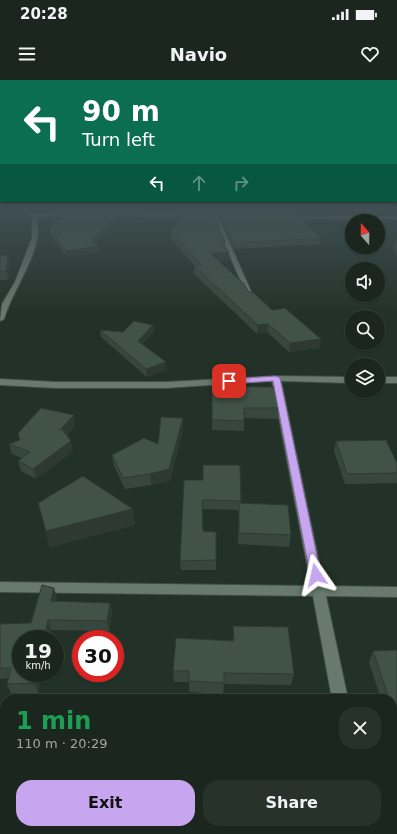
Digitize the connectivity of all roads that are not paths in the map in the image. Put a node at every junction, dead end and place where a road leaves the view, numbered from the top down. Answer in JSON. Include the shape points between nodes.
{"nodes":[{"id":1,"x":32,"y":245,"type":"edge"},
{"id":2,"x":228,"y":245,"type":"edge"},
{"id":3,"x":251,"y":298,"type":"edge"},
{"id":4,"x":0,"y":320,"type":"edge"},
{"id":5,"x":276,"y":378,"type":"junction"},
{"id":6,"x":345,"y":380,"type":"edge"},
{"id":7,"x":385,"y":380,"type":"edge"},
{"id":8,"x":397,"y":380,"type":"edge"},
{"id":9,"x":0,"y":382,"type":"edge"},
{"id":10,"x":0,"y":587,"type":"edge"},
{"id":11,"x":319,"y":590,"type":"junction"},
{"id":12,"x":397,"y":592,"type":"edge"},
{"id":13,"x":339,"y":694,"type":"edge"}],
"edges":[{"from":1,"to":4,"type":"street"},
{"from":2,"to":3,"type":"street"},
{"from":5,"to":6,"type":"street"},
{"from":5,"to":9,"type":"street","via":[[166,385]]},
{"from":5,"to":11,"type":"street"},
{"from":7,"to":8,"type":"street"},
{"from":10,"to":11,"type":"street"},
{"from":11,"to":12,"type":"street"},
{"from":11,"to":13,"type":"street"}]}
